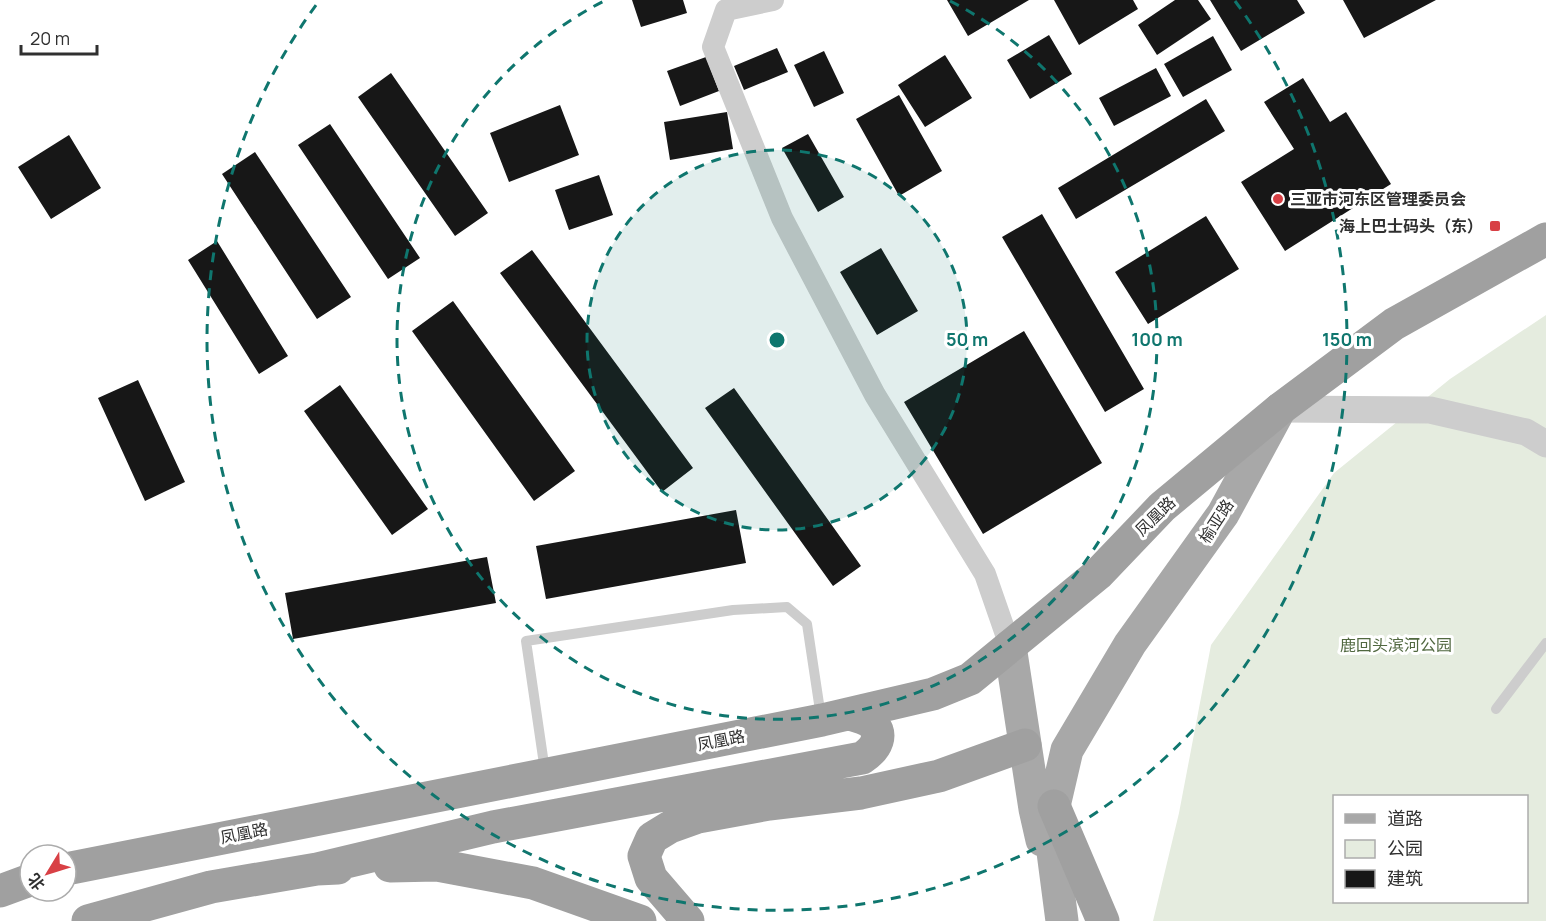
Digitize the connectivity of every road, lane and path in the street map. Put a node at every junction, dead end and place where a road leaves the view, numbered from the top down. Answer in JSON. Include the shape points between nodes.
{"nodes":[{"id":1,"x":773,"y":0,"type":"edge"},
{"id":2,"x":1546,"y":238,"type":"edge"},
{"id":3,"x":1280,"y":409,"type":"junction"},
{"id":4,"x":1546,"y":444,"type":"edge"},
{"id":5,"x":1546,"y":643,"type":"edge"},
{"id":6,"x":1010,"y":646,"type":"junction"},
{"id":7,"x":1496,"y":709,"type":"dead end"},
{"id":8,"x":836,"y":717,"type":"junction"},
{"id":9,"x":1025,"y":745,"type":"junction"},
{"id":10,"x":545,"y":774,"type":"junction"},
{"id":11,"x":1054,"y":806,"type":"junction"},
{"id":12,"x":78,"y":867,"type":"edge"},
{"id":13,"x":317,"y":869,"type":"junction"},
{"id":14,"x":18,"y":884,"type":"edge"},
{"id":15,"x":0,"y":891,"type":"edge"},
{"id":16,"x":1060,"y":912,"type":"edge"},
{"id":17,"x":122,"y":916,"type":"edge"},
{"id":18,"x":88,"y":921,"type":"edge"},
{"id":19,"x":640,"y":921,"type":"edge"},
{"id":20,"x":688,"y":921,"type":"edge"},
{"id":21,"x":1103,"y":921,"type":"edge"}],
"edges":[{"from":1,"to":6,"type":"street","via":[[726,10],[713,47],[782,218],[875,395],[985,574]]},
{"from":2,"to":3,"type":"highway","name":"榆亚路","via":[[1394,324]]},
{"from":3,"to":4,"type":"street","via":[[1430,410],[1526,432]]},
{"from":3,"to":6,"type":"highway","name":"凤凰路","via":[[1162,507],[1098,574]]},
{"from":3,"to":11,"type":"main road","name":"榆亚路","via":[[1222,514],[1130,644],[1067,750]]},
{"from":5,"to":7,"type":"lane"},
{"from":6,"to":8,"type":"highway","name":"凤凰路","via":[[970,680],[933,694]]},
{"from":6,"to":9,"type":"main road"},
{"from":8,"to":10,"type":"highway","name":"凤凰路"},
{"from":8,"to":10,"type":"lane","via":[[807,624],[787,607],[733,610],[526,641]]},
{"from":8,"to":13,"type":"highway","via":[[869,721],[878,731],[873,751],[862,758],[493,827]]},
{"from":9,"to":16,"type":"main road","via":[[1035,809]]},
{"from":9,"to":20,"type":"highway","via":[[939,776],[861,793],[698,817],[670,827],[652,838],[644,856],[651,878]]},
{"from":10,"to":12,"type":"highway","name":"凤凰路"},
{"from":11,"to":16,"type":"main road","name":"榆亚路","via":[[1053,852]]},
{"from":11,"to":21,"type":"highway"},
{"from":13,"to":17,"type":"highway","via":[[211,887]]},
{"from":13,"to":19,"type":"highway","via":[[437,865],[533,883]]},
{"from":14,"to":15,"type":"highway"},
{"from":17,"to":18,"type":"highway"}]}
